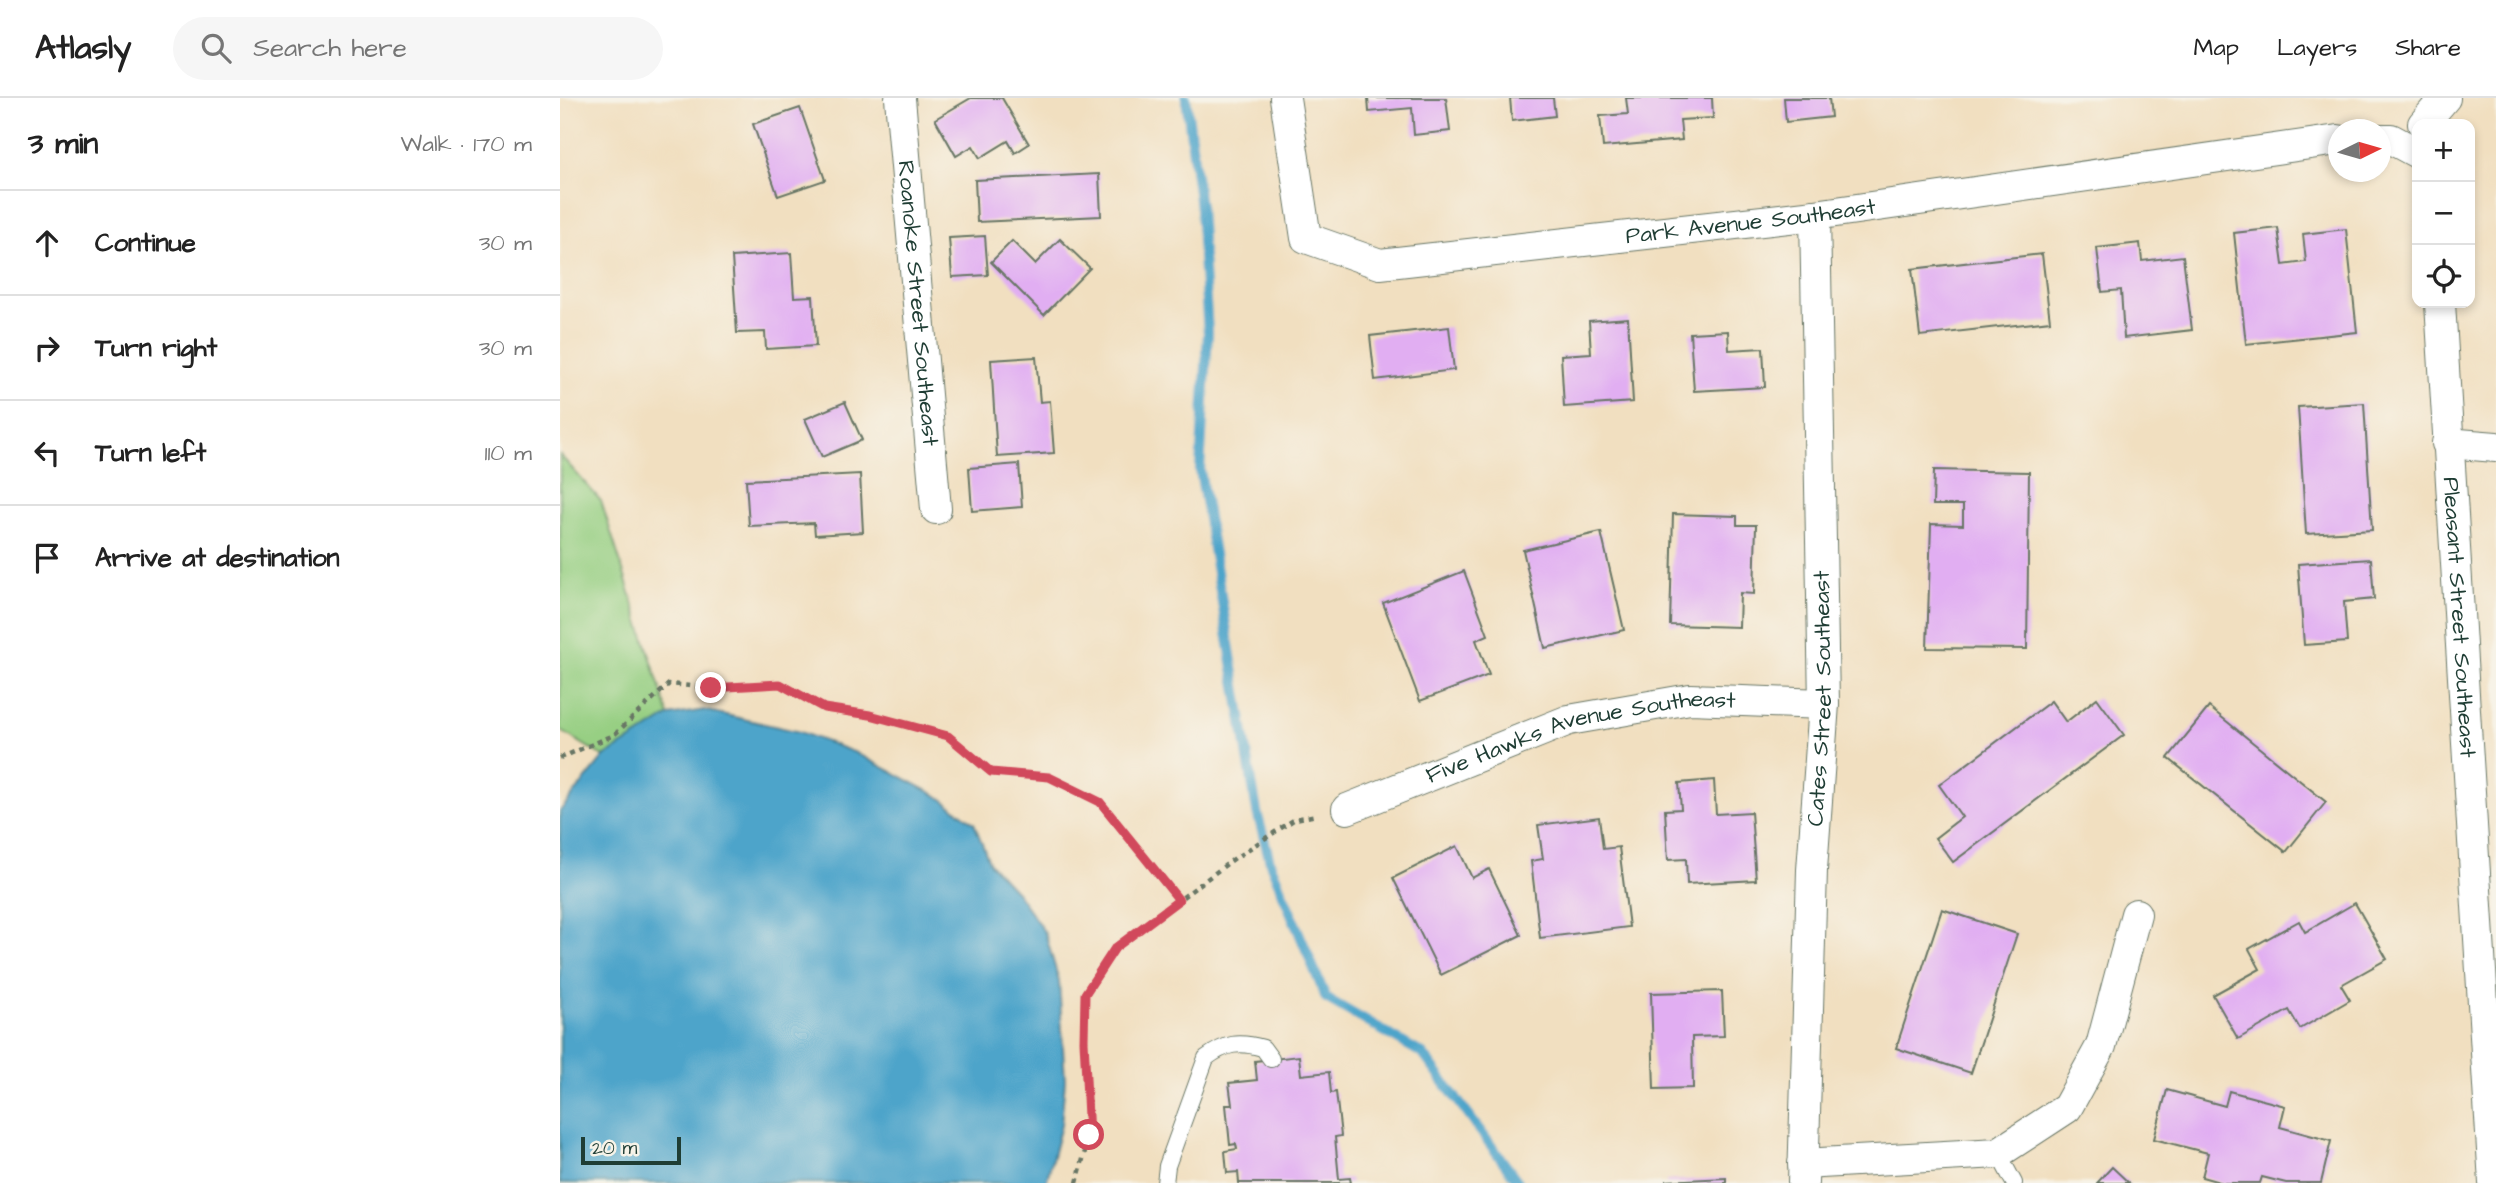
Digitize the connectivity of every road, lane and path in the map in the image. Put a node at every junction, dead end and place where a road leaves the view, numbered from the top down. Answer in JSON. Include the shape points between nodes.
{"nodes":[{"id":1,"x":900,"y":98,"type":"edge"},
{"id":2,"x":1285,"y":98,"type":"edge"},
{"id":3,"x":2445,"y":98,"type":"edge"},
{"id":4,"x":2409,"y":139,"type":"edge"},
{"id":5,"x":2328,"y":142,"type":"edge"},
{"id":6,"x":1815,"y":215,"type":"junction"},
{"id":7,"x":2440,"y":308,"type":"edge"},
{"id":8,"x":2446,"y":443,"type":"junction"},
{"id":9,"x":2496,"y":447,"type":"edge"},
{"id":10,"x":936,"y":509,"type":"dead end"},
{"id":11,"x":1824,"y":704,"type":"junction"},
{"id":12,"x":560,"y":758,"type":"edge"},
{"id":13,"x":1347,"y":809,"type":"dead end"},
{"id":14,"x":1296,"y":819,"type":"dead end"},
{"id":15,"x":1179,"y":900,"type":"junction"},
{"id":16,"x":2136,"y":914,"type":"dead end"},
{"id":17,"x":1270,"y":1059,"type":"dead end"},
{"id":18,"x":1998,"y":1153,"type":"junction"},
{"id":19,"x":1803,"y":1173,"type":"edge"},
{"id":20,"x":1077,"y":1183,"type":"edge"},
{"id":21,"x":1165,"y":1183,"type":"edge"},
{"id":22,"x":2014,"y":1183,"type":"edge"},
{"id":23,"x":2494,"y":1183,"type":"edge"}],
"edges":[{"from":1,"to":10,"type":"street","name":"Roanoke Street Southeast"},
{"from":2,"to":6,"type":"street","name":"Park Avenue Southeast","via":[[1306,238],[1380,264]]},
{"from":3,"to":4,"type":"street"},
{"from":5,"to":6,"type":"street","name":"Park Avenue Southeast"},
{"from":6,"to":11,"type":"street","name":"Cates Street Southeast"},
{"from":7,"to":8,"type":"street","name":"Pleasant Street Southeast"},
{"from":8,"to":9,"type":"street"},
{"from":8,"to":23,"type":"street","name":"Pleasant Street Southeast"},
{"from":11,"to":13,"type":"street","name":"Five Hawks Avenue Southeast","via":[[1690,699],[1569,720]]},
{"from":11,"to":19,"type":"street","name":"Cates Street Southeast","via":[[1812,870]]},
{"from":12,"to":15,"type":"path","via":[[614,735],[669,684],[711,688],[780,684],[824,708],[948,736],[991,772],[1049,777],[1100,802]]},
{"from":14,"to":15,"type":"path"},
{"from":15,"to":20,"type":"path","via":[[1115,948],[1085,994],[1089,1135]]},
{"from":16,"to":18,"type":"street","via":[[2101,1046],[2067,1108]]},
{"from":17,"to":21,"type":"lane","via":[[1263,1048],[1238,1042],[1221,1046],[1206,1058]]},
{"from":18,"to":19,"type":"street"},
{"from":18,"to":22,"type":"lane"}]}
